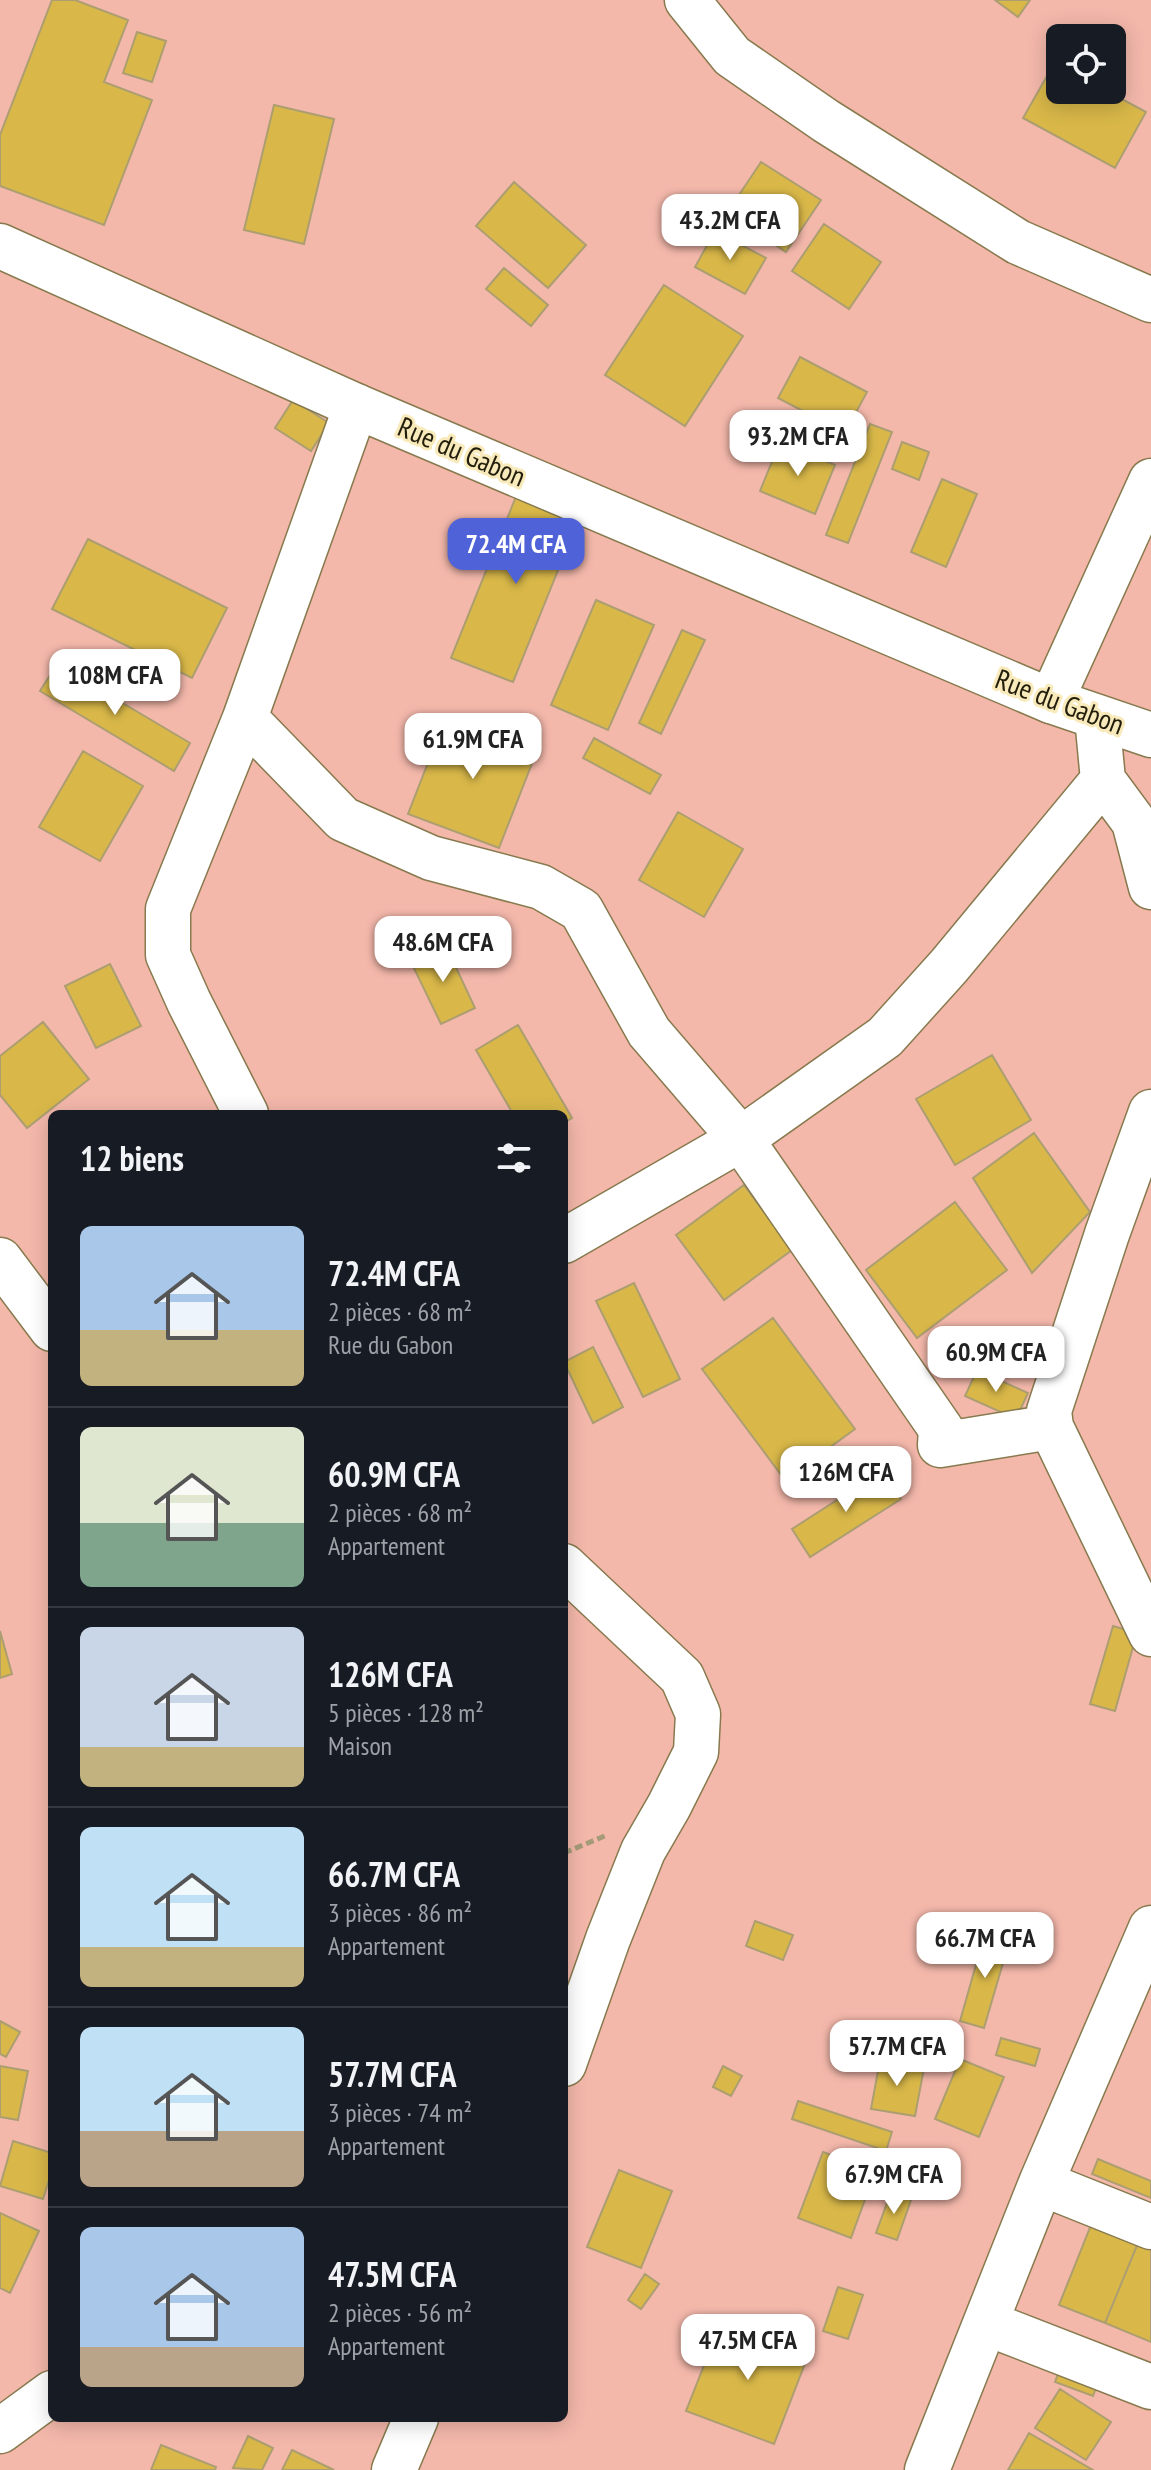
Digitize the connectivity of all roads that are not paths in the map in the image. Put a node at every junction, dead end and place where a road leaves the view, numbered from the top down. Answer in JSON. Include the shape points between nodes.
{"nodes":[{"id":1,"x":687,"y":0,"type":"edge"},
{"id":2,"x":0,"y":246,"type":"edge"},
{"id":3,"x":1151,"y":300,"type":"edge"},
{"id":4,"x":356,"y":406,"type":"junction"},
{"id":5,"x":1151,"y":481,"type":"edge"},
{"id":6,"x":1051,"y":701,"type":"junction"},
{"id":7,"x":1097,"y":717,"type":"junction"},
{"id":8,"x":245,"y":718,"type":"junction"},
{"id":9,"x":1151,"y":735,"type":"edge"},
{"id":10,"x":1103,"y":780,"type":"junction"},
{"id":11,"x":1151,"y":887,"type":"edge"},
{"id":12,"x":244,"y":1110,"type":"edge"},
{"id":13,"x":1151,"y":1112,"type":"edge"},
{"id":14,"x":741,"y":1139,"type":"junction"},
{"id":15,"x":568,"y":1239,"type":"edge"},
{"id":16,"x":0,"y":1260,"type":"edge"},
{"id":17,"x":48,"y":1324,"type":"edge"},
{"id":18,"x":1051,"y":1427,"type":"junction"},
{"id":19,"x":568,"y":1570,"type":"edge"},
{"id":20,"x":1151,"y":1634,"type":"edge"},
{"id":21,"x":1149,"y":1939,"type":"edge"},
{"id":22,"x":568,"y":2053,"type":"edge"},
{"id":23,"x":1041,"y":2183,"type":"junction"},
{"id":24,"x":1151,"y":2227,"type":"edge"},
{"id":25,"x":986,"y":2323,"type":"junction"},
{"id":26,"x":1151,"y":2387,"type":"edge"},
{"id":27,"x":48,"y":2396,"type":"edge"},
{"id":28,"x":414,"y":2422,"type":"edge"},
{"id":29,"x":0,"y":2431,"type":"edge"},
{"id":30,"x":394,"y":2470,"type":"edge"},
{"id":31,"x":927,"y":2470,"type":"edge"}],
"edges":[{"from":1,"to":3,"type":"main road","via":[[732,56],[826,121],[1018,242]]},
{"from":2,"to":4,"type":"main road","name":"Rue du Gabon"},
{"from":4,"to":6,"type":"main road","name":"Rue du Gabon"},
{"from":4,"to":8,"type":"main road"},
{"from":5,"to":6,"type":"main road"},
{"from":6,"to":7,"type":"main road","name":"Rue du Gabon"},
{"from":7,"to":9,"type":"main road","name":"Rue du Gabon"},
{"from":7,"to":10,"type":"main road"},
{"from":8,"to":12,"type":"main road","via":[[168,909],[168,955]]},
{"from":8,"to":14,"type":"main road","via":[[343,819],[431,858],[541,887],[581,910],[649,1032]]},
{"from":10,"to":11,"type":"main road","via":[[1134,822]]},
{"from":10,"to":14,"type":"main road","via":[[885,1037]]},
{"from":13,"to":18,"type":"main road","via":[[1052,1396]]},
{"from":14,"to":15,"type":"main road"},
{"from":14,"to":18,"type":"main road","via":[[941,1429],[940,1445]]},
{"from":16,"to":17,"type":"main road"},
{"from":18,"to":20,"type":"main road"},
{"from":19,"to":22,"type":"main road","via":[[682,1677],[698,1714],[696,1752],[643,1851]]},
{"from":21,"to":23,"type":"main road"},
{"from":23,"to":24,"type":"main road"},
{"from":23,"to":25,"type":"main road"},
{"from":25,"to":26,"type":"main road"},
{"from":25,"to":31,"type":"main road"},
{"from":27,"to":29,"type":"main road"},
{"from":28,"to":30,"type":"main road"}]}
